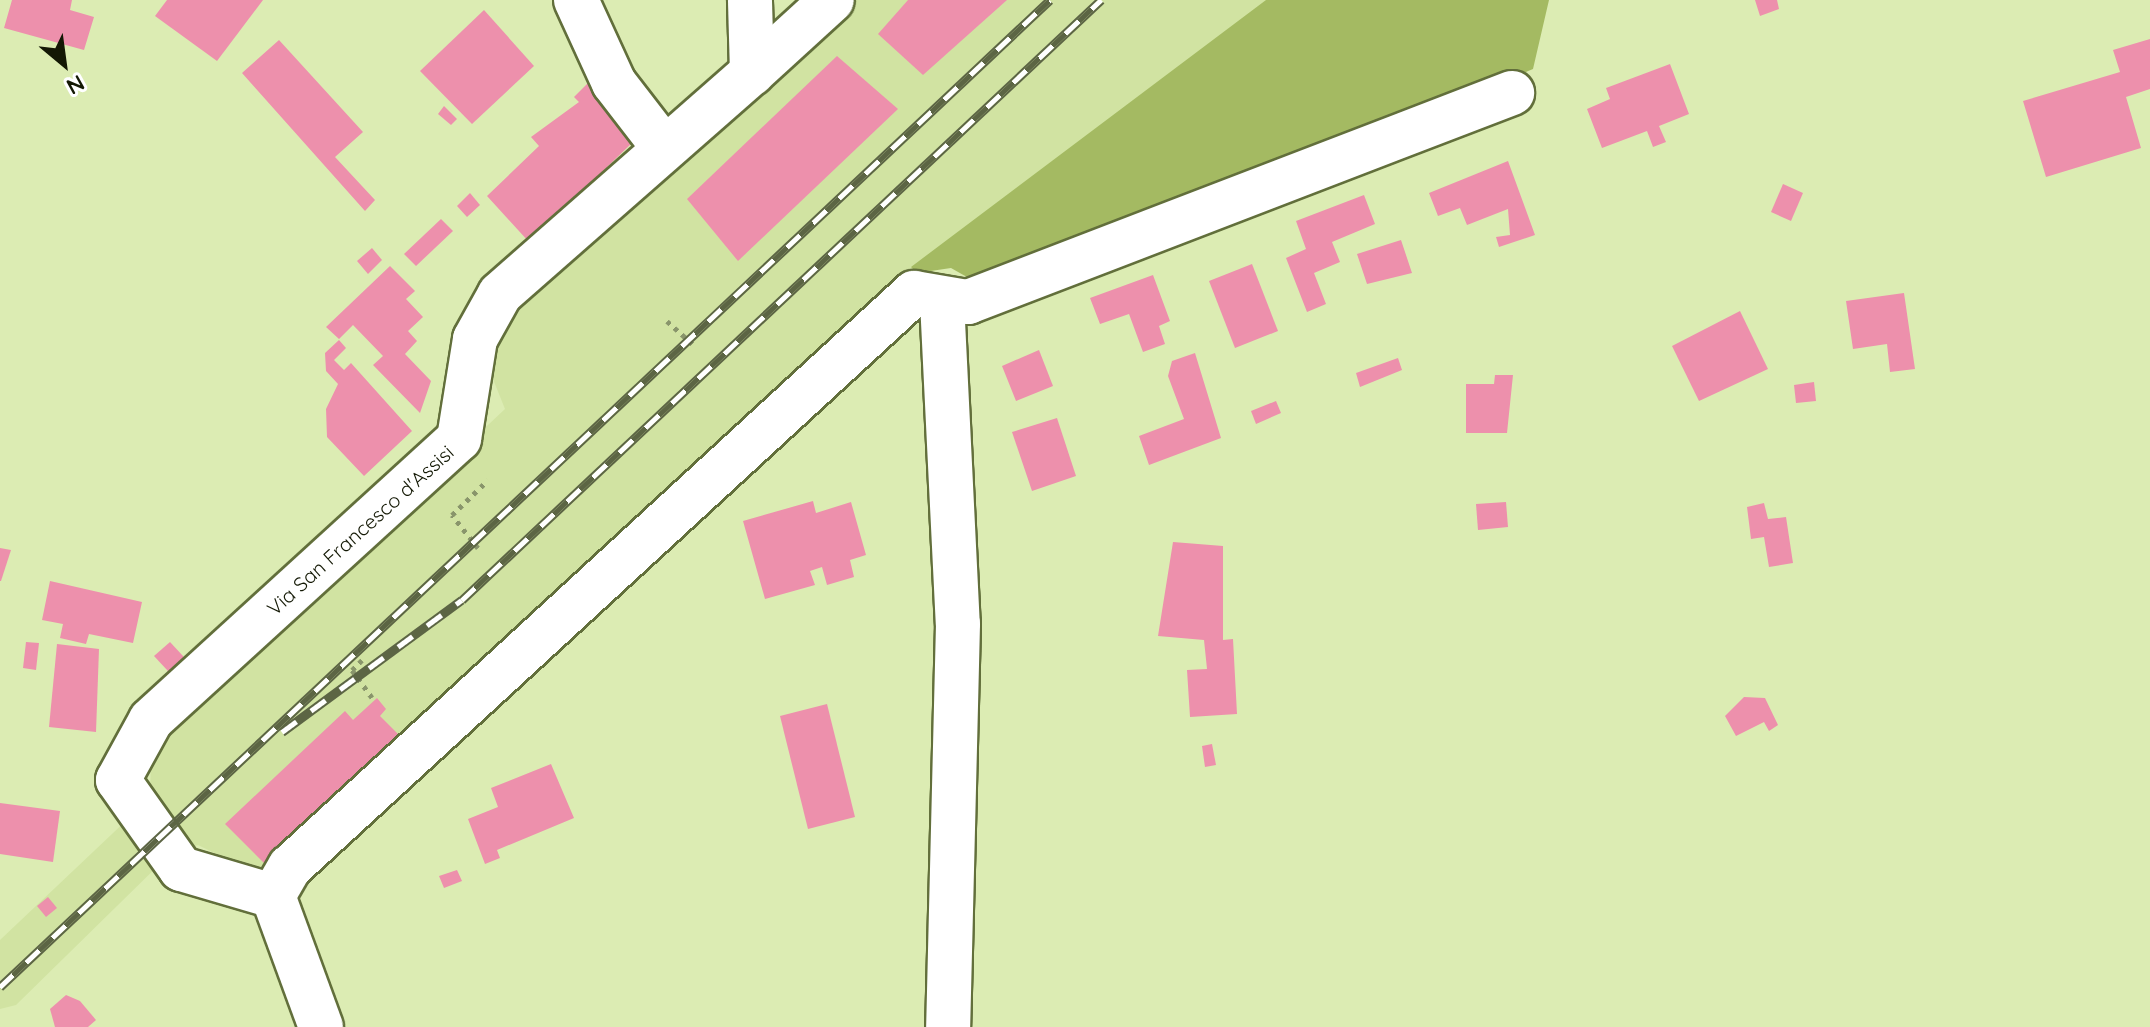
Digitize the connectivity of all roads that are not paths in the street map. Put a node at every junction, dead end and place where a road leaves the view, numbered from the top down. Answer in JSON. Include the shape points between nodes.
{"nodes":[{"id":1,"x":576,"y":0,"type":"edge"},
{"id":2,"x":750,"y":0,"type":"edge"},
{"id":3,"x":832,"y":0,"type":"edge"},
{"id":4,"x":752,"y":73,"type":"junction"},
{"id":5,"x":1512,"y":93,"type":"dead end"},
{"id":6,"x":665,"y":149,"type":"junction"},
{"id":7,"x":942,"y":301,"type":"junction"},
{"id":8,"x":273,"y":896,"type":"junction"},
{"id":9,"x":321,"y":1027,"type":"edge"},
{"id":10,"x":948,"y":1027,"type":"edge"}],
"edges":[{"from":1,"to":6,"type":"street","via":[[614,83]]},
{"from":2,"to":4,"type":"street"},
{"from":3,"to":4,"type":"street","name":"Via San Francesco d'Assisi"},
{"from":4,"to":6,"type":"street","name":"Via San Francesco d'Assisi"},
{"from":5,"to":7,"type":"street","via":[[1014,286],[968,302]]},
{"from":6,"to":8,"type":"street","name":"Via San Francesco d'Assisi","via":[[500,294],[475,339],[459,439],[151,720],[118,780],[181,869]]},
{"from":7,"to":8,"type":"street","via":[[914,293],[878,319],[290,867]]},
{"from":7,"to":10,"type":"street","via":[[958,624]]},
{"from":8,"to":9,"type":"street"}]}
